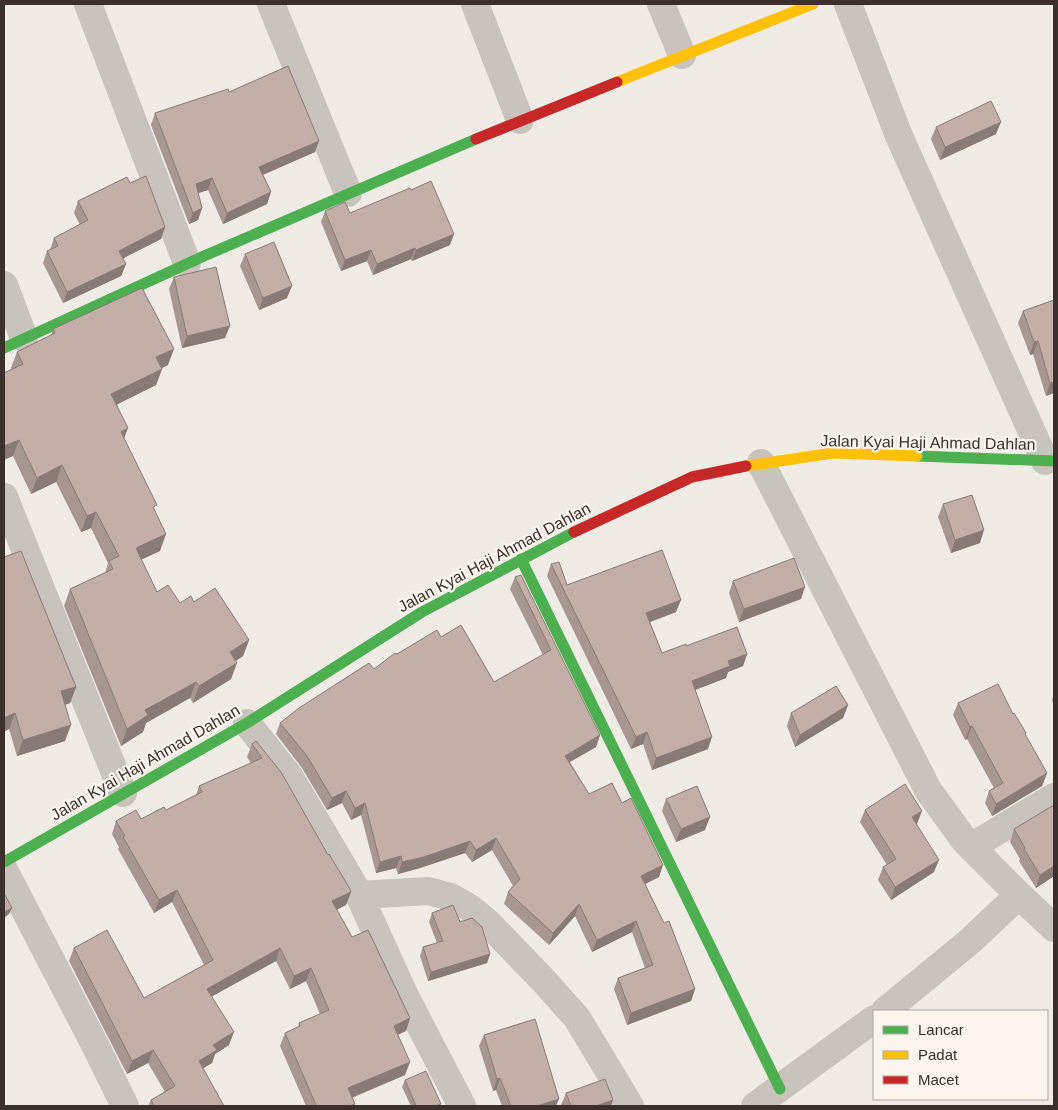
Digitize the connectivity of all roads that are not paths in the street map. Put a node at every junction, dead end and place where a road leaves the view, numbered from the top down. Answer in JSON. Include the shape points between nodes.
{"nodes":[{"id":1,"x":88,"y":4,"type":"edge"},
{"id":2,"x":270,"y":4,"type":"edge"},
{"id":3,"x":475,"y":4,"type":"edge"},
{"id":4,"x":662,"y":4,"type":"edge"},
{"id":5,"x":813,"y":4,"type":"edge"},
{"id":6,"x":848,"y":4,"type":"edge"},
{"id":7,"x":682,"y":55,"type":"junction"},
{"id":8,"x":520,"y":120,"type":"junction"},
{"id":9,"x":348,"y":193,"type":"junction"},
{"id":10,"x":187,"y":263,"type":"junction"},
{"id":11,"x":4,"y":285,"type":"edge"},
{"id":12,"x":14,"y":343,"type":"edge"},
{"id":13,"x":1050,"y":461,"type":"edge"},
{"id":14,"x":761,"y":463,"type":"junction"},
{"id":15,"x":4,"y":497,"type":"edge"},
{"id":16,"x":521,"y":559,"type":"junction"},
{"id":17,"x":247,"y":723,"type":"junction"},
{"id":18,"x":124,"y":793,"type":"junction"},
{"id":19,"x":1054,"y":796,"type":"edge"},
{"id":20,"x":971,"y":847,"type":"junction"},
{"id":21,"x":4,"y":862,"type":"edge"},
{"id":22,"x":4,"y":870,"type":"edge"},
{"id":23,"x":358,"y":895,"type":"junction"},
{"id":24,"x":1019,"y":895,"type":"junction"},
{"id":25,"x":1054,"y":928,"type":"edge"},
{"id":26,"x":886,"y":1010,"type":"edge"},
{"id":27,"x":873,"y":1020,"type":"edge"},
{"id":28,"x":780,"y":1089,"type":"junction"},
{"id":29,"x":125,"y":1106,"type":"edge"},
{"id":30,"x":462,"y":1106,"type":"edge"},
{"id":31,"x":630,"y":1106,"type":"edge"},
{"id":32,"x":755,"y":1106,"type":"edge"}],
"edges":[{"from":1,"to":10,"type":"street"},
{"from":2,"to":9,"type":"street"},
{"from":3,"to":8,"type":"street"},
{"from":4,"to":7,"type":"street"},
{"from":5,"to":7,"type":"street"},
{"from":6,"to":13,"type":"street","via":[[899,136]]},
{"from":7,"to":8,"type":"street"},
{"from":8,"to":9,"type":"street"},
{"from":9,"to":10,"type":"street"},
{"from":10,"to":12,"type":"street"},
{"from":11,"to":12,"type":"street"},
{"from":13,"to":14,"type":"street","name":"Jalan Kyai Haji Ahmad Dahlan","via":[[833,453]]},
{"from":14,"to":16,"type":"street","name":"Jalan Kyai Haji Ahmad Dahlan","via":[[692,477],[584,526]]},
{"from":14,"to":20,"type":"street","via":[[928,790]]},
{"from":15,"to":18,"type":"street"},
{"from":16,"to":17,"type":"street","name":"Jalan Kyai Haji Ahmad Dahlan","via":[[422,612]]},
{"from":16,"to":28,"type":"street"},
{"from":17,"to":18,"type":"street","name":"Jalan Kyai Haji Ahmad Dahlan"},
{"from":17,"to":23,"type":"street","via":[[289,776]]},
{"from":18,"to":21,"type":"street","name":"Jalan Kyai Haji Ahmad Dahlan"},
{"from":19,"to":20,"type":"street"},
{"from":20,"to":24,"type":"street"},
{"from":22,"to":29,"type":"street"},
{"from":23,"to":30,"type":"street"},
{"from":23,"to":31,"type":"street","via":[[428,891],[451,897],[470,908],[488,922],[577,1018]]},
{"from":24,"to":25,"type":"street"},
{"from":24,"to":26,"type":"street","via":[[969,942]]},
{"from":27,"to":28,"type":"street"},
{"from":28,"to":32,"type":"street"}]}
